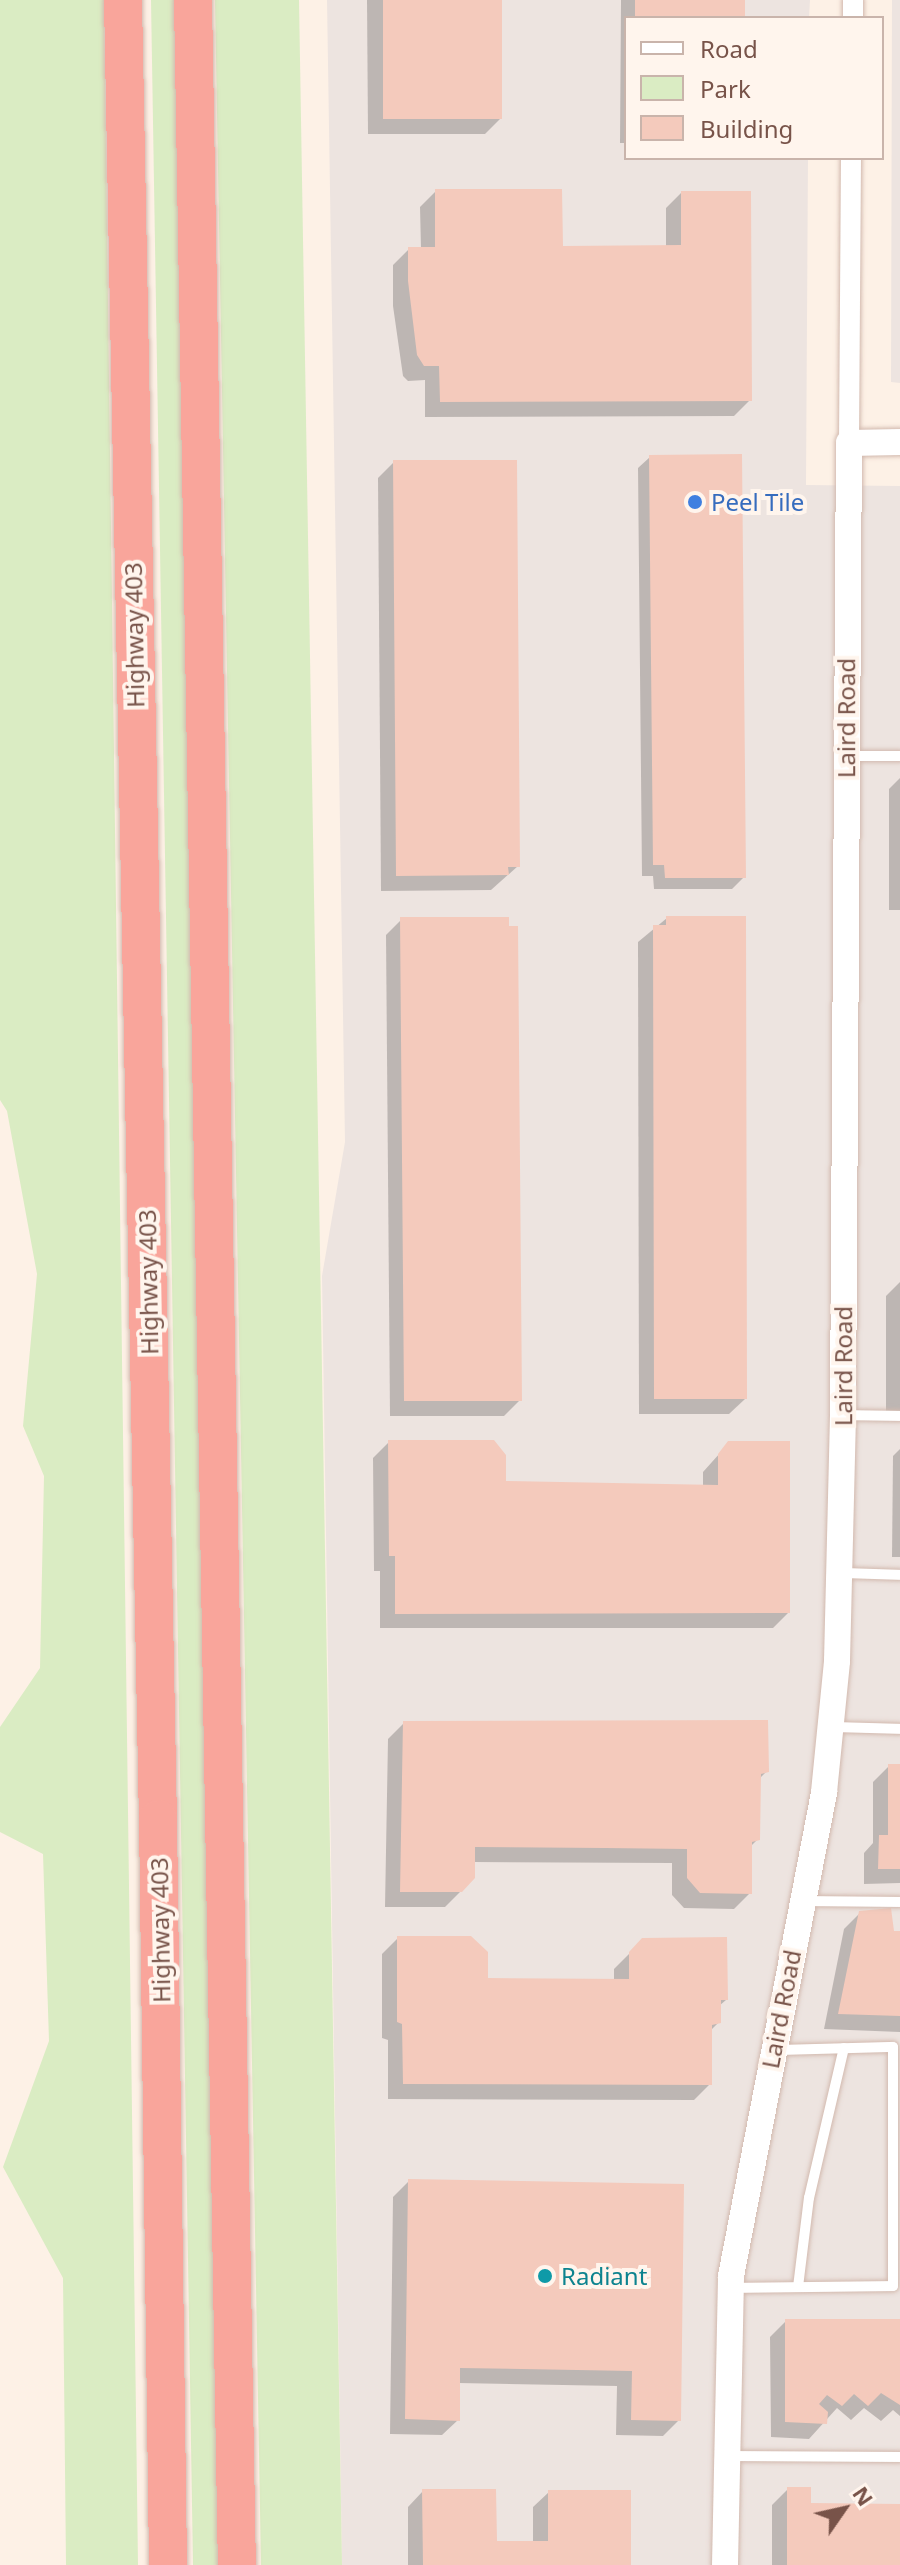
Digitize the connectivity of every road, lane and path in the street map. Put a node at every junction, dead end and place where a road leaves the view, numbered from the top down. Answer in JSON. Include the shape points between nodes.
{"nodes":[{"id":1,"x":123,"y":0,"type":"edge"},
{"id":2,"x":193,"y":0,"type":"edge"},
{"id":3,"x":851,"y":160,"type":"edge"},
{"id":4,"x":900,"y":442,"type":"edge"},
{"id":5,"x":849,"y":443,"type":"junction"},
{"id":6,"x":846,"y":756,"type":"junction"},
{"id":7,"x":900,"y":756,"type":"edge"},
{"id":8,"x":843,"y":1415,"type":"junction"},
{"id":9,"x":900,"y":1416,"type":"edge"},
{"id":10,"x":839,"y":1573,"type":"junction"},
{"id":11,"x":900,"y":1575,"type":"edge"},
{"id":12,"x":830,"y":1727,"type":"junction"},
{"id":13,"x":900,"y":1729,"type":"edge"},
{"id":14,"x":803,"y":1901,"type":"junction"},
{"id":15,"x":900,"y":1902,"type":"edge"},
{"id":16,"x":844,"y":2048,"type":"junction"},
{"id":17,"x":773,"y":2050,"type":"junction"},
{"id":18,"x":798,"y":2287,"type":"junction"},
{"id":19,"x":730,"y":2288,"type":"junction"},
{"id":20,"x":726,"y":2456,"type":"junction"},
{"id":21,"x":900,"y":2457,"type":"edge"},
{"id":22,"x":168,"y":2565,"type":"edge"},
{"id":23,"x":237,"y":2565,"type":"edge"},
{"id":24,"x":725,"y":2565,"type":"edge"}],
"edges":[{"from":1,"to":22,"type":"highway","name":"Highway 403"},
{"from":2,"to":23,"type":"highway"},
{"from":3,"to":5,"type":"street","name":"Laird Road"},
{"from":4,"to":5,"type":"street"},
{"from":5,"to":6,"type":"street","name":"Laird Road"},
{"from":6,"to":7,"type":"lane"},
{"from":6,"to":8,"type":"street","name":"Laird Road"},
{"from":8,"to":9,"type":"lane"},
{"from":8,"to":10,"type":"street","name":"Laird Road"},
{"from":10,"to":11,"type":"lane"},
{"from":10,"to":12,"type":"street","name":"Laird Road"},
{"from":12,"to":13,"type":"lane"},
{"from":12,"to":14,"type":"street","name":"Laird Road","via":[[824,1792]]},
{"from":14,"to":15,"type":"lane"},
{"from":14,"to":17,"type":"street","name":"Laird Road"},
{"from":16,"to":17,"type":"lane"},
{"from":16,"to":18,"type":"lane","via":[[809,2198]]},
{"from":16,"to":18,"type":"lane","via":[[893,2047],[893,2286]]},
{"from":17,"to":19,"type":"street","name":"Laird Road"},
{"from":18,"to":19,"type":"lane"},
{"from":19,"to":20,"type":"street","name":"Laird Road"},
{"from":20,"to":21,"type":"lane"},
{"from":20,"to":24,"type":"street","name":"Laird Road"}]}
